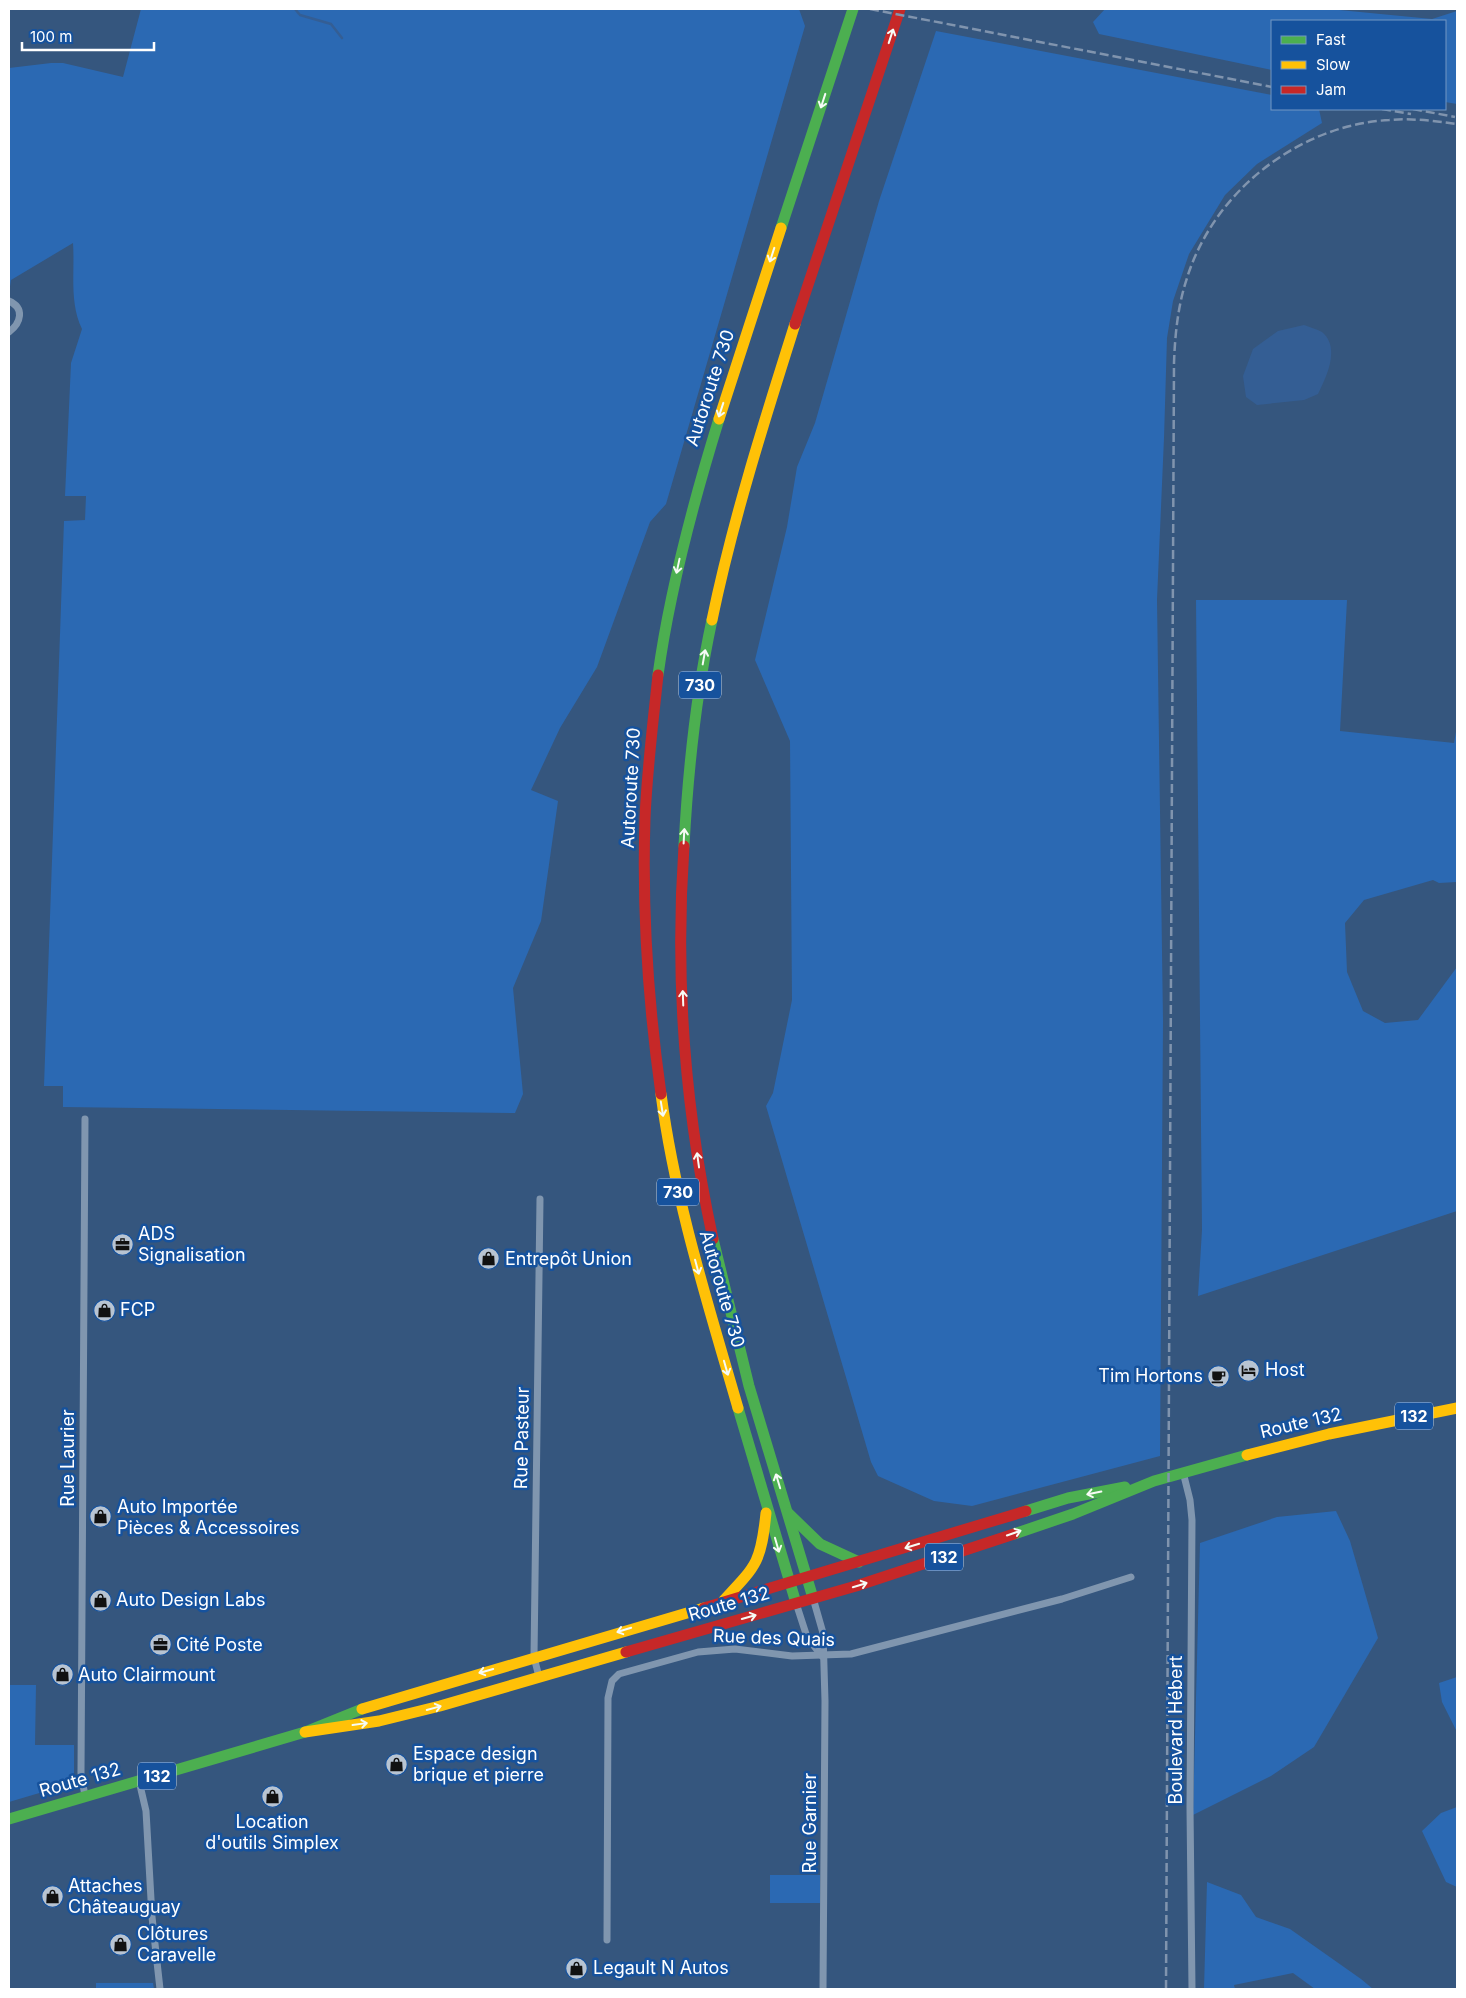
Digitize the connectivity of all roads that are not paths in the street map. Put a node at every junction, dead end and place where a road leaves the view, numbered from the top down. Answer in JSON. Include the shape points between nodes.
{"nodes":[{"id":1,"x":853,"y":9,"type":"edge"},
{"id":2,"x":900,"y":9,"type":"edge"},
{"id":3,"x":9,"y":301,"type":"edge"},
{"id":4,"x":9,"y":332,"type":"edge"},
{"id":5,"x":85,"y":1119,"type":"dead end"},
{"id":6,"x":540,"y":1199,"type":"dead end"},
{"id":7,"x":1457,"y":1408,"type":"edge"},
{"id":8,"x":1183,"y":1472,"type":"junction"},
{"id":9,"x":1154,"y":1481,"type":"junction"},
{"id":10,"x":767,"y":1508,"type":"junction"},
{"id":11,"x":787,"y":1512,"type":"junction"},
{"id":12,"x":859,"y":1562,"type":"junction"},
{"id":13,"x":807,"y":1577,"type":"junction"},
{"id":14,"x":1131,"y":1577,"type":"dead end"},
{"id":15,"x":788,"y":1581,"type":"junction"},
{"id":16,"x":813,"y":1598,"type":"junction"},
{"id":17,"x":723,"y":1601,"type":"junction"},
{"id":18,"x":796,"y":1603,"type":"junction"},
{"id":19,"x":822,"y":1656,"type":"junction"},
{"id":20,"x":534,"y":1657,"type":"junction"},
{"id":21,"x":540,"y":1677,"type":"junction"},
{"id":22,"x":407,"y":1694,"type":"junction"},
{"id":23,"x":412,"y":1713,"type":"junction"},
{"id":24,"x":305,"y":1732,"type":"junction"},
{"id":25,"x":139,"y":1781,"type":"junction"},
{"id":26,"x":85,"y":1796,"type":"junction"},
{"id":27,"x":9,"y":1819,"type":"edge"},
{"id":28,"x":607,"y":1940,"type":"dead end"},
{"id":29,"x":160,"y":1989,"type":"edge"},
{"id":30,"x":823,"y":1989,"type":"edge"},
{"id":31,"x":1192,"y":1989,"type":"edge"}],
"edges":[{"from":1,"to":10,"type":"highway","name":"Autoroute 730","number":"730","one_way":true,"via":[[713,435],[688,525],[659,673],[646,814],[647,958],[653,1042],[665,1122],[696,1264]]},
{"from":11,"to":2,"type":"highway","name":"Autoroute 730","number":"730","one_way":true,"via":[[731,1318],[700,1168],[684,1012],[681,925],[684,833],[692,737],[703,660],[731,533],[760,434]]},
{"from":3,"to":4,"type":"street","via":[[16,305],[20,315],[17,325]]},
{"from":5,"to":26,"type":"street","name":"Rue Laurier","via":[[81,1773]]},
{"from":6,"to":20,"type":"street","name":"Rue Pasteur"},
{"from":7,"to":8,"type":"highway","name":"Route 132","number":"132","via":[[1296,1442]]},
{"from":8,"to":9,"type":"highway","name":"Route 132","number":"132"},
{"from":8,"to":31,"type":"street","name":"Boulevard Hébert","via":[[1192,1520]]},
{"from":9,"to":12,"type":"highway","name":"Route 132","number":"132","one_way":true,"via":[[1068,1498]]},
{"from":16,"to":9,"type":"highway","name":"Route 132","number":"132","one_way":true,"via":[[1073,1514]]},
{"from":10,"to":15,"type":"highway","name":"Autoroute 730","number":"730","one_way":true},
{"from":10,"to":17,"type":"highway","via":[[757,1562]]},
{"from":11,"to":12,"type":"highway","via":[[820,1544]]},
{"from":11,"to":13,"type":"highway","name":"Autoroute 730","number":"730"},
{"from":12,"to":13,"type":"highway","name":"Route 132","number":"132"},
{"from":13,"to":15,"type":"highway","name":"Route 132","number":"132"},
{"from":13,"to":16,"type":"highway","name":"Autoroute 730"},
{"from":14,"to":19,"type":"street","name":"Rue des Quais","via":[[874,1650]]},
{"from":15,"to":17,"type":"highway","name":"Route 132","number":"132"},
{"from":15,"to":18,"type":"highway","name":"Autoroute 730"},
{"from":16,"to":18,"type":"highway","name":"Route 132","number":"132"},
{"from":16,"to":19,"type":"street","name":"Rue Garnier","via":[[823,1633]]},
{"from":17,"to":20,"type":"highway","name":"Route 132","number":"132","one_way":true},
{"from":18,"to":19,"type":"street","via":[[807,1637]]},
{"from":21,"to":18,"type":"highway","name":"Route 132","number":"132","one_way":true},
{"from":19,"to":28,"type":"street","name":"Rue des Quais","via":[[743,1650],[698,1652],[624,1672],[612,1682],[607,1706]]},
{"from":19,"to":30,"type":"street","name":"Rue Garnier","via":[[826,1700]]},
{"from":20,"to":21,"type":"street","name":"Rue Pasteur"},
{"from":20,"to":22,"type":"highway","name":"Route 132","number":"132","one_way":true},
{"from":23,"to":21,"type":"highway","name":"Route 132","number":"132","one_way":true},
{"from":22,"to":23,"type":"highway"},
{"from":22,"to":24,"type":"highway","name":"Route 132","number":"132"},
{"from":24,"to":23,"type":"highway","name":"Route 132","number":"132","one_way":true},
{"from":24,"to":25,"type":"highway","name":"Route 132","number":"132"},
{"from":25,"to":26,"type":"highway","name":"Route 132","number":"132"},
{"from":25,"to":29,"type":"street","via":[[146,1811]]},
{"from":26,"to":27,"type":"highway","name":"Route 132","number":"132"}]}
